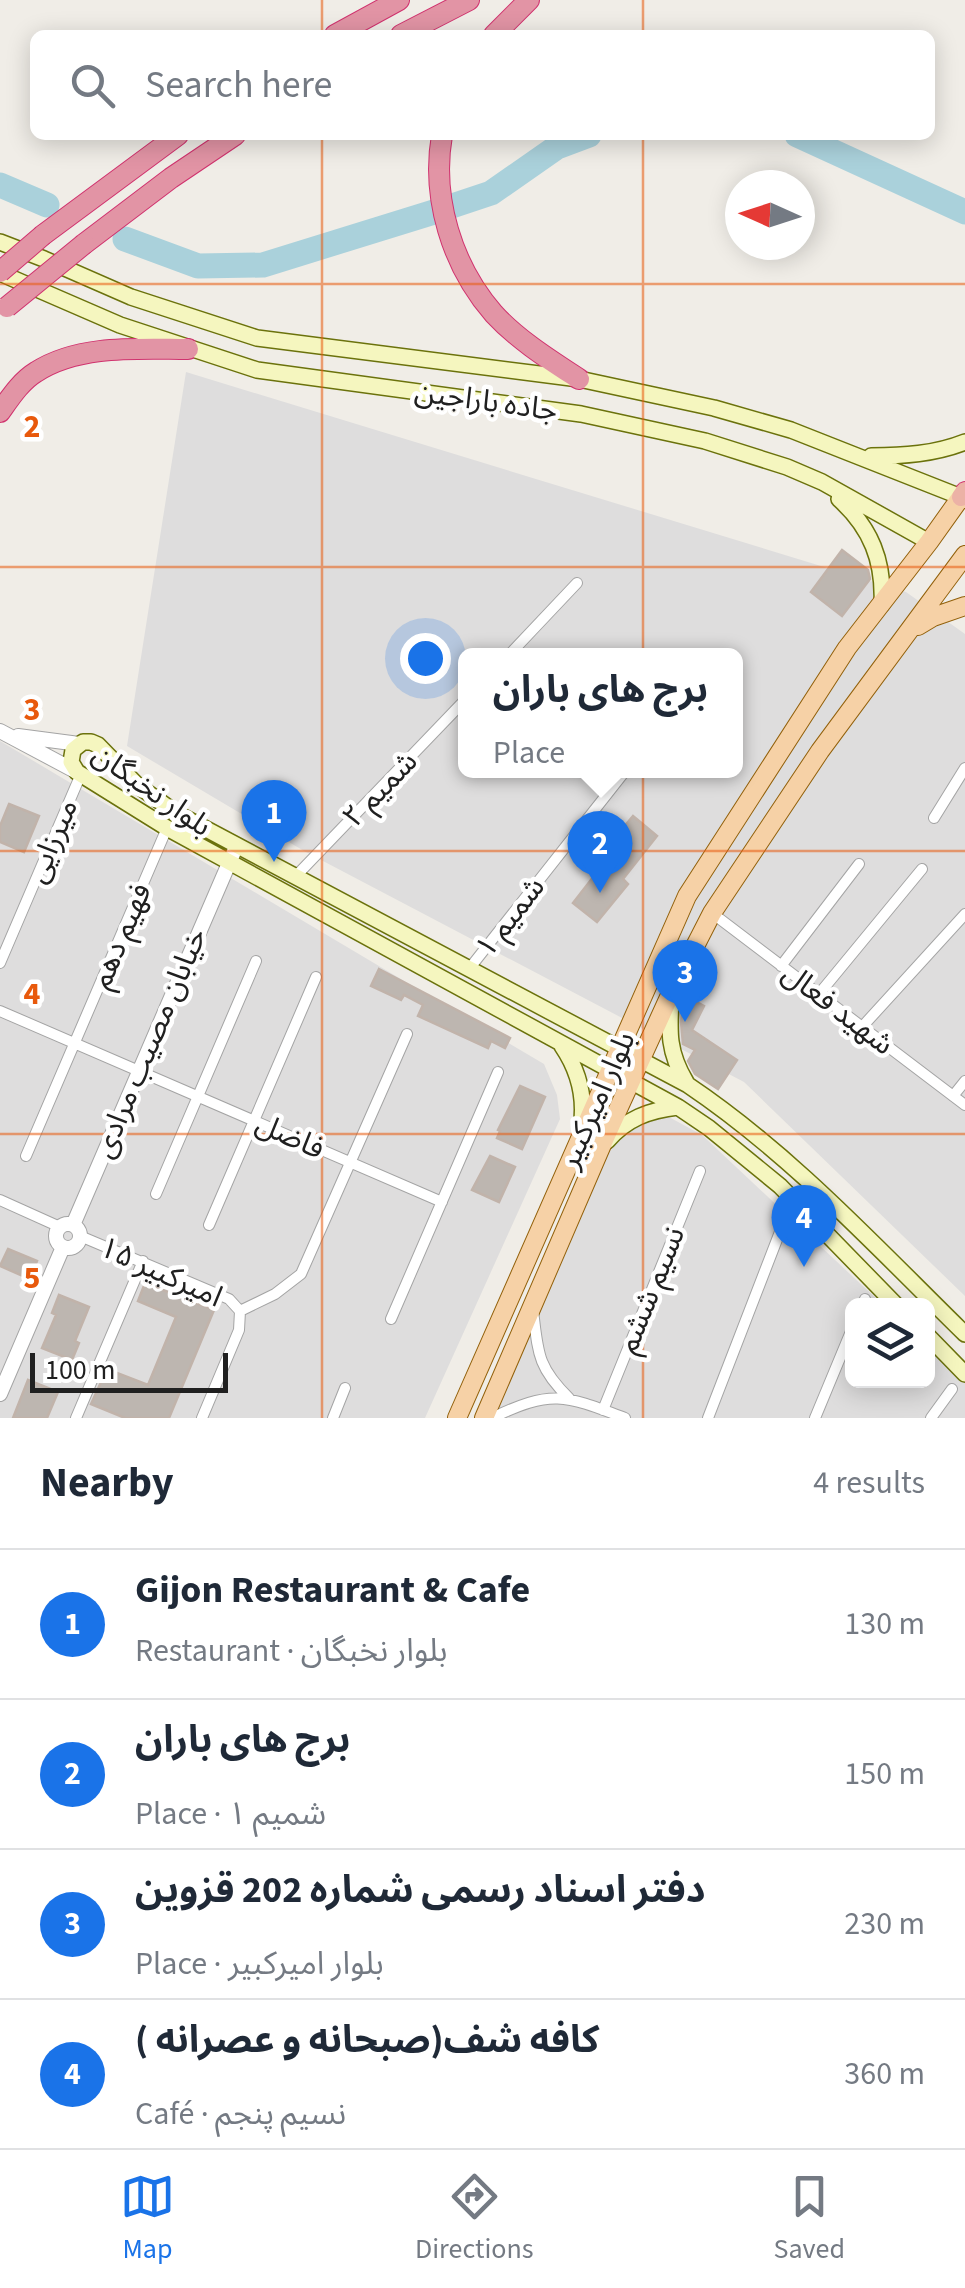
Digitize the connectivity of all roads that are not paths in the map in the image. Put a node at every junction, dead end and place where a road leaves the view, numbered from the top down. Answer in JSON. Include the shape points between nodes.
{"nodes":[{"id":1,"x":399,"y":0,"type":"edge"},
{"id":2,"x":468,"y":0,"type":"edge"},
{"id":3,"x":529,"y":0,"type":"edge"},
{"id":4,"x":344,"y":30,"type":"edge"},
{"id":5,"x":411,"y":30,"type":"edge"},
{"id":6,"x":499,"y":30,"type":"edge"},
{"id":7,"x":171,"y":140,"type":"edge"},
{"id":8,"x":228,"y":140,"type":"edge"},
{"id":9,"x":441,"y":140,"type":"edge"},
{"id":10,"x":0,"y":242,"type":"edge"},
{"id":11,"x":0,"y":272,"type":"edge"},
{"id":12,"x":3,"y":310,"type":"edge"},
{"id":13,"x":188,"y":349,"type":"junction"},
{"id":14,"x":579,"y":379,"type":"junction"},
{"id":15,"x":0,"y":412,"type":"edge"},
{"id":16,"x":965,"y":442,"type":"edge"},
{"id":17,"x":859,"y":456,"type":"junction"},
{"id":18,"x":822,"y":482,"type":"junction"},
{"id":19,"x":964,"y":496,"type":"edge"},
{"id":20,"x":930,"y":542,"type":"junction"},
{"id":21,"x":964,"y":559,"type":"edge"},
{"id":22,"x":577,"y":583,"type":"dead end"},
{"id":23,"x":882,"y":604,"type":"junction"},
{"id":24,"x":965,"y":606,"type":"edge"},
{"id":25,"x":908,"y":631,"type":"junction"},
{"id":26,"x":516,"y":648,"type":"edge"},
{"id":27,"x":458,"y":707,"type":"edge"},
{"id":28,"x":1,"y":732,"type":"edge"},
{"id":29,"x":79,"y":744,"type":"junction"},
{"id":30,"x":965,"y":768,"type":"edge"},
{"id":31,"x":79,"y":773,"type":"junction"},
{"id":32,"x":620,"y":778,"type":"edge"},
{"id":33,"x":934,"y":818,"type":"dead end"},
{"id":34,"x":167,"y":828,"type":"junction"},
{"id":35,"x":232,"y":854,"type":"junction"},
{"id":36,"x":859,"y":864,"type":"dead end"},
{"id":37,"x":922,"y":869,"type":"dead end"},
{"id":38,"x":295,"y":877,"type":"junction"},
{"id":39,"x":712,"y":914,"type":"junction"},
{"id":40,"x":965,"y":914,"type":"edge"},
{"id":41,"x":0,"y":962,"type":"edge"},
{"id":42,"x":256,"y":962,"type":"dead end"},
{"id":43,"x":781,"y":966,"type":"junction"},
{"id":44,"x":469,"y":969,"type":"junction"},
{"id":45,"x":316,"y":977,"type":"dead end"},
{"id":46,"x":671,"y":993,"type":"junction"},
{"id":47,"x":819,"y":994,"type":"junction"},
{"id":48,"x":0,"y":1010,"type":"edge"},
{"id":49,"x":862,"y":1027,"type":"junction"},
{"id":50,"x":407,"y":1034,"type":"dead end"},
{"id":51,"x":560,"y":1042,"type":"junction"},
{"id":52,"x":75,"y":1043,"type":"junction"},
{"id":53,"x":620,"y":1048,"type":"junction"},
{"id":54,"x":642,"y":1060,"type":"junction"},
{"id":55,"x":610,"y":1069,"type":"junction"},
{"id":56,"x":138,"y":1070,"type":"junction"},
{"id":57,"x":498,"y":1072,"type":"dead end"},
{"id":58,"x":965,"y":1081,"type":"edge"},
{"id":59,"x":632,"y":1082,"type":"junction"},
{"id":60,"x":688,"y":1085,"type":"junction"},
{"id":61,"x":198,"y":1096,"type":"junction"},
{"id":62,"x":954,"y":1096,"type":"junction"},
{"id":63,"x":965,"y":1105,"type":"edge"},
{"id":64,"x":678,"y":1107,"type":"junction"},
{"id":65,"x":254,"y":1121,"type":"junction"},
{"id":66,"x":582,"y":1132,"type":"junction"},
{"id":67,"x":603,"y":1144,"type":"junction"},
{"id":68,"x":26,"y":1156,"type":"dead end"},
{"id":69,"x":350,"y":1163,"type":"junction"},
{"id":70,"x":700,"y":1171,"type":"dead end"},
{"id":71,"x":156,"y":1194,"type":"dead end"},
{"id":72,"x":3,"y":1201,"type":"edge"},
{"id":73,"x":442,"y":1202,"type":"junction"},
{"id":74,"x":0,"y":1217,"type":"edge"},
{"id":75,"x":783,"y":1224,"type":"dead end"},
{"id":76,"x":209,"y":1225,"type":"dead end"},
{"id":77,"x":71,"y":1229,"type":"junction"},
{"id":78,"x":143,"y":1262,"type":"junction"},
{"id":79,"x":889,"y":1298,"type":"edge"},
{"id":80,"x":532,"y":1306,"type":"junction"},
{"id":81,"x":240,"y":1311,"type":"junction"},
{"id":82,"x":391,"y":1319,"type":"dead end"},
{"id":83,"x":965,"y":1334,"type":"edge"},
{"id":84,"x":935,"y":1343,"type":"edge"},
{"id":85,"x":845,"y":1346,"type":"edge"},
{"id":86,"x":965,"y":1374,"type":"edge"},
{"id":87,"x":345,"y":1388,"type":"dead end"},
{"id":88,"x":952,"y":1389,"type":"dead end"},
{"id":89,"x":0,"y":1394,"type":"edge"},
{"id":90,"x":569,"y":1398,"type":"junction"},
{"id":91,"x":603,"y":1410,"type":"junction"},
{"id":92,"x":76,"y":1418,"type":"edge"},
{"id":93,"x":202,"y":1418,"type":"edge"},
{"id":94,"x":332,"y":1418,"type":"edge"},
{"id":95,"x":457,"y":1418,"type":"edge"},
{"id":96,"x":484,"y":1418,"type":"edge"},
{"id":97,"x":492,"y":1418,"type":"edge"},
{"id":98,"x":625,"y":1418,"type":"edge"},
{"id":99,"x":708,"y":1418,"type":"edge"},
{"id":100,"x":815,"y":1418,"type":"edge"},
{"id":101,"x":931,"y":1418,"type":"edge"}],
"edges":[{"from":1,"to":4,"type":"highway"},
{"from":2,"to":5,"type":"highway"},
{"from":3,"to":6,"type":"highway"},
{"from":7,"to":11,"type":"highway","bridge":true},
{"from":8,"to":12,"type":"highway","bridge":true},
{"from":9,"to":14,"type":"highway","via":[[439,190],[468,278],[510,329]]},
{"from":10,"to":14,"type":"main road","name":"جاده باراجین","via":[[131,297],[257,338]]},
{"from":11,"to":13,"type":"main road","name":"جاده باراجین"},
{"from":13,"to":15,"type":"highway","via":[[75,356],[35,372]]},
{"from":13,"to":18,"type":"main road","name":"جاده باراجین","via":[[257,370],[581,414],[706,441]]},
{"from":14,"to":17,"type":"main road","name":"جاده باراجین","via":[[792,430]]},
{"from":16,"to":17,"type":"main road","via":[[905,456]]},
{"from":17,"to":19,"type":"main road","name":"جاده باراجین"},
{"from":18,"to":20,"type":"main road","name":"جاده باراجین"},
{"from":18,"to":23,"type":"main road","via":[[874,544]]},
{"from":19,"to":20,"type":"main road","name":"بلوار امیرکبیر"},
{"from":20,"to":21,"type":"main road","name":"جاده باراجین"},
{"from":20,"to":23,"type":"main road","name":"بلوار امیرکبیر"},
{"from":21,"to":25,"type":"main road","name":"بلوار امیرکبیر"},
{"from":22,"to":26,"type":"street"},
{"from":23,"to":53,"type":"main road","name":"بلوار امیرکبیر","via":[[687,896]]},
{"from":24,"to":25,"type":"main road"},
{"from":25,"to":39,"type":"main road","name":"بلوار امیرکبیر"},
{"from":27,"to":38,"type":"street","name":"شمیم ۲"},
{"from":28,"to":29,"type":"street"},
{"from":28,"to":31,"type":"street"},
{"from":29,"to":31,"type":"main road","name":"بلوار نخبگان","via":[[70,758]]},
{"from":29,"to":35,"type":"main road","name":"بلوار نخبگان","via":[[98,746],[137,785]]},
{"from":30,"to":33,"type":"street"},
{"from":31,"to":34,"type":"main road","name":"بلوار نخبگان"},
{"from":31,"to":41,"type":"street","name":"میرزایی"},
{"from":32,"to":44,"type":"street","name":"شمیم ۱"},
{"from":34,"to":35,"type":"main road","name":"بلوار نخبگان"},
{"from":34,"to":52,"type":"street","name":"فهیم دهم"},
{"from":35,"to":38,"type":"main road","name":"بلوار نخبگان"},
{"from":35,"to":51,"type":"main road","name":"بلوار نخبگان"},
{"from":35,"to":56,"type":"street","name":"خیابان مصیب مرادی"},
{"from":36,"to":43,"type":"street"},
{"from":37,"to":47,"type":"street"},
{"from":38,"to":44,"type":"main road","name":"بلوار نخبگان"},
{"from":39,"to":43,"type":"street","name":"شهید فعال"},
{"from":39,"to":46,"type":"main road","name":"بلوار امیرکبیر"},
{"from":40,"to":49,"type":"street"},
{"from":42,"to":61,"type":"street"},
{"from":43,"to":47,"type":"street","name":"شهید فعال"},
{"from":44,"to":53,"type":"main road","name":"بلوار نخبگان"},
{"from":45,"to":65,"type":"street"},
{"from":46,"to":54,"type":"main road","name":"بلوار امیرکبیر"},
{"from":46,"to":60,"type":"main road","via":[[672,1054]]},
{"from":47,"to":49,"type":"street","name":"شهید فعال"},
{"from":48,"to":52,"type":"street","name":"فاضل"},
{"from":49,"to":62,"type":"street","name":"شهید فعال"},
{"from":50,"to":69,"type":"street"},
{"from":51,"to":55,"type":"main road","name":"بلوار نخبگان"},
{"from":51,"to":66,"type":"main road","via":[[582,1087]]},
{"from":52,"to":56,"type":"street","name":"فاضل"},
{"from":52,"to":68,"type":"street","name":"فهیم دهم"},
{"from":53,"to":54,"type":"main road","name":"بلوار نخبگان"},
{"from":53,"to":55,"type":"main road","name":"بلوار امیرکبیر"},
{"from":54,"to":59,"type":"main road","name":"بلوار امیرکبیر"},
{"from":54,"to":60,"type":"main road","name":"بلوار نخبگان"},
{"from":55,"to":59,"type":"main road","name":"بلوار نخبگان"},
{"from":55,"to":66,"type":"main road","name":"بلوار امیرکبیر"},
{"from":56,"to":61,"type":"street","name":"فاضل"},
{"from":56,"to":77,"type":"street","name":"خیابان مصیب مرادی"},
{"from":57,"to":73,"type":"street"},
{"from":58,"to":62,"type":"street"},
{"from":59,"to":64,"type":"main road","name":"بلوار نخبگان"},
{"from":59,"to":67,"type":"main road","name":"بلوار امیرکبیر"},
{"from":60,"to":83,"type":"main road","name":"بلوار نخبگان","via":[[796,1168]]},
{"from":61,"to":65,"type":"street","name":"فاضل"},
{"from":61,"to":71,"type":"street"},
{"from":62,"to":63,"type":"street","name":"شهید فعال"},
{"from":64,"to":67,"type":"main road","via":[[634,1118]]},
{"from":64,"to":79,"type":"main road","name":"بلوار نخبگان","via":[[780,1186]]},
{"from":65,"to":69,"type":"street","name":"فاضل"},
{"from":65,"to":76,"type":"street"},
{"from":66,"to":67,"type":"main road","via":[[597,1129]]},
{"from":66,"to":95,"type":"main road","name":"بلوار امیرکبیر"},
{"from":67,"to":80,"type":"main road","name":"بلوار امیرکبیر"},
{"from":69,"to":73,"type":"street","name":"فاضل"},
{"from":69,"to":81,"type":"street","via":[[301,1274]]},
{"from":70,"to":91,"type":"street","name":"نسیم ششم"},
{"from":72,"to":74,"type":"street"},
{"from":72,"to":77,"type":"street","name":"امیرکبیر ۱۵"},
{"from":73,"to":82,"type":"street"},
{"from":75,"to":99,"type":"street"},
{"from":77,"to":78,"type":"street","name":"امیرکبیر ۱۵"},
{"from":77,"to":89,"type":"street","via":[[56,1235],[63,1248]]},
{"from":78,"to":81,"type":"street","name":"امیرکبیر ۱۵","via":[[229,1299]]},
{"from":78,"to":92,"type":"street"},
{"from":80,"to":90,"type":"street","via":[[544,1369]]},
{"from":80,"to":96,"type":"main road","name":"بلوار امیرکبیر"},
{"from":81,"to":93,"type":"street"},
{"from":84,"to":86,"type":"main road"},
{"from":85,"to":100,"type":"street"},
{"from":87,"to":94,"type":"street"},
{"from":88,"to":101,"type":"street"},
{"from":90,"to":91,"type":"street"},
{"from":90,"to":97,"type":"street","via":[[534,1400]]},
{"from":91,"to":98,"type":"street"}]}
